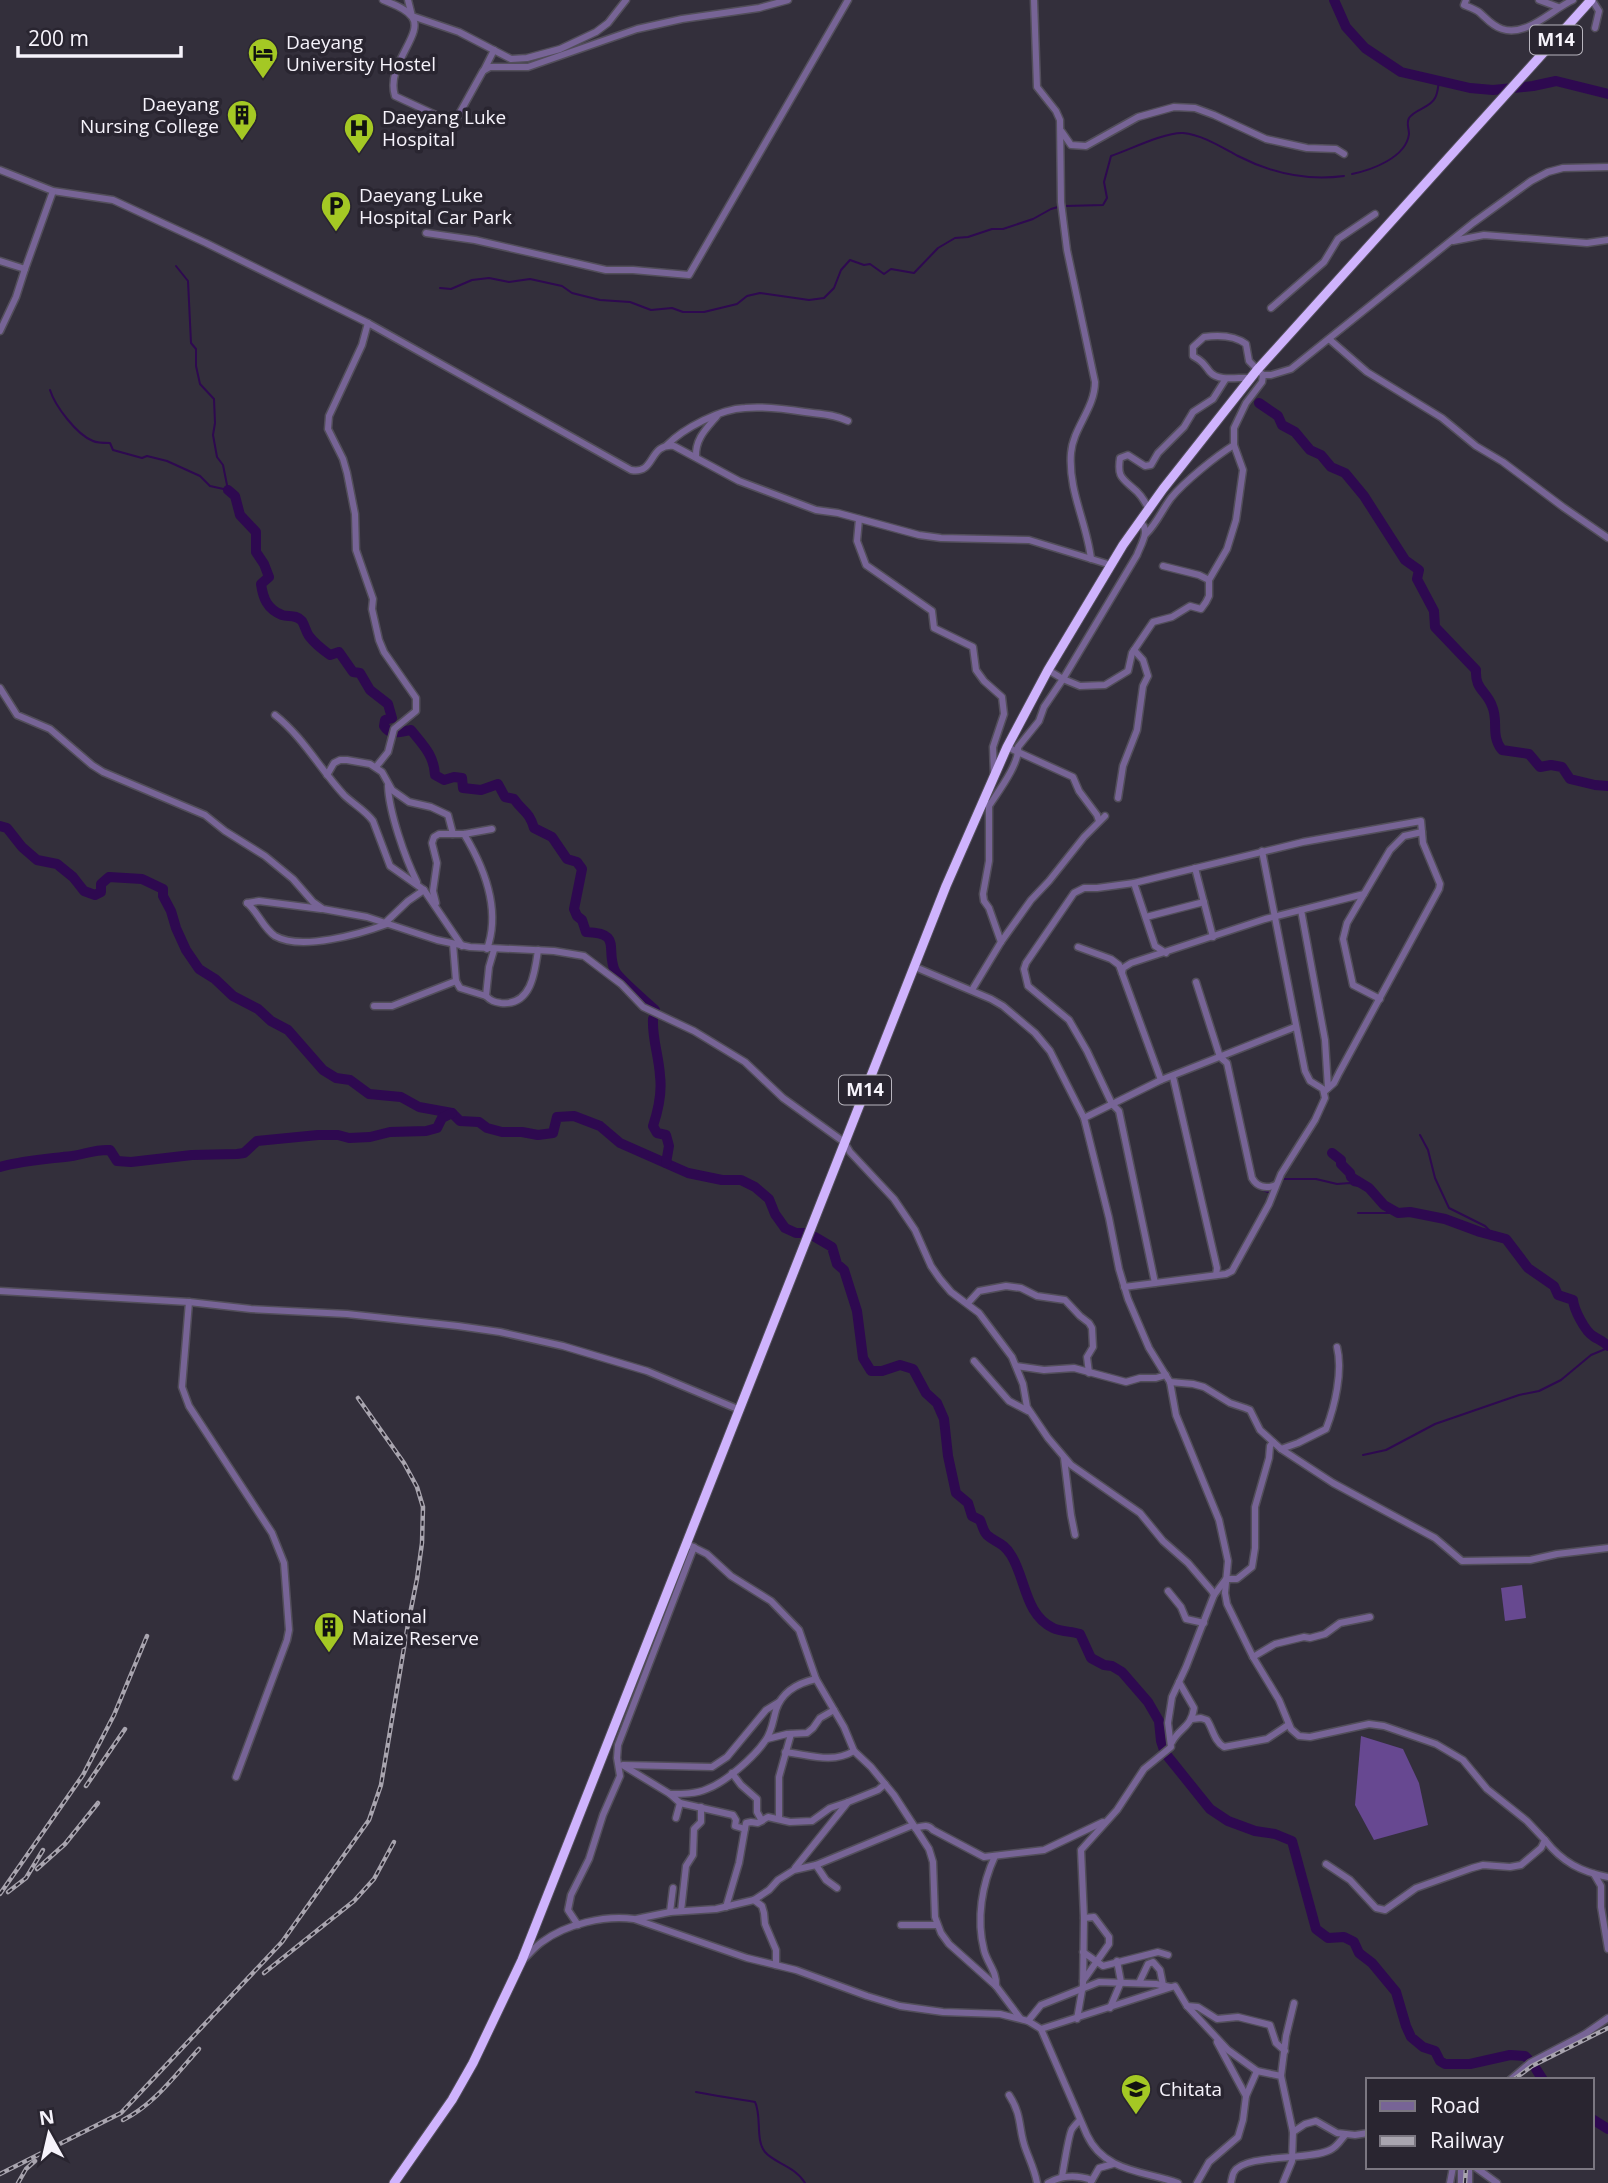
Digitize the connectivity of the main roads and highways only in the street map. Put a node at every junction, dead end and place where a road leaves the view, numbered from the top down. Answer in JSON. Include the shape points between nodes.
{"nodes":[{"id":1,"x":1588,"y":1,"type":"edge"},
{"id":2,"x":398,"y":2181,"type":"edge"}],
"edges":[{"from":1,"to":2,"type":"highway","number":"M14","via":[[1192,450],[1111,565],[1048,670],[1007,747],[946,886],[690,1546],[522,1961],[473,2063]]}]}
